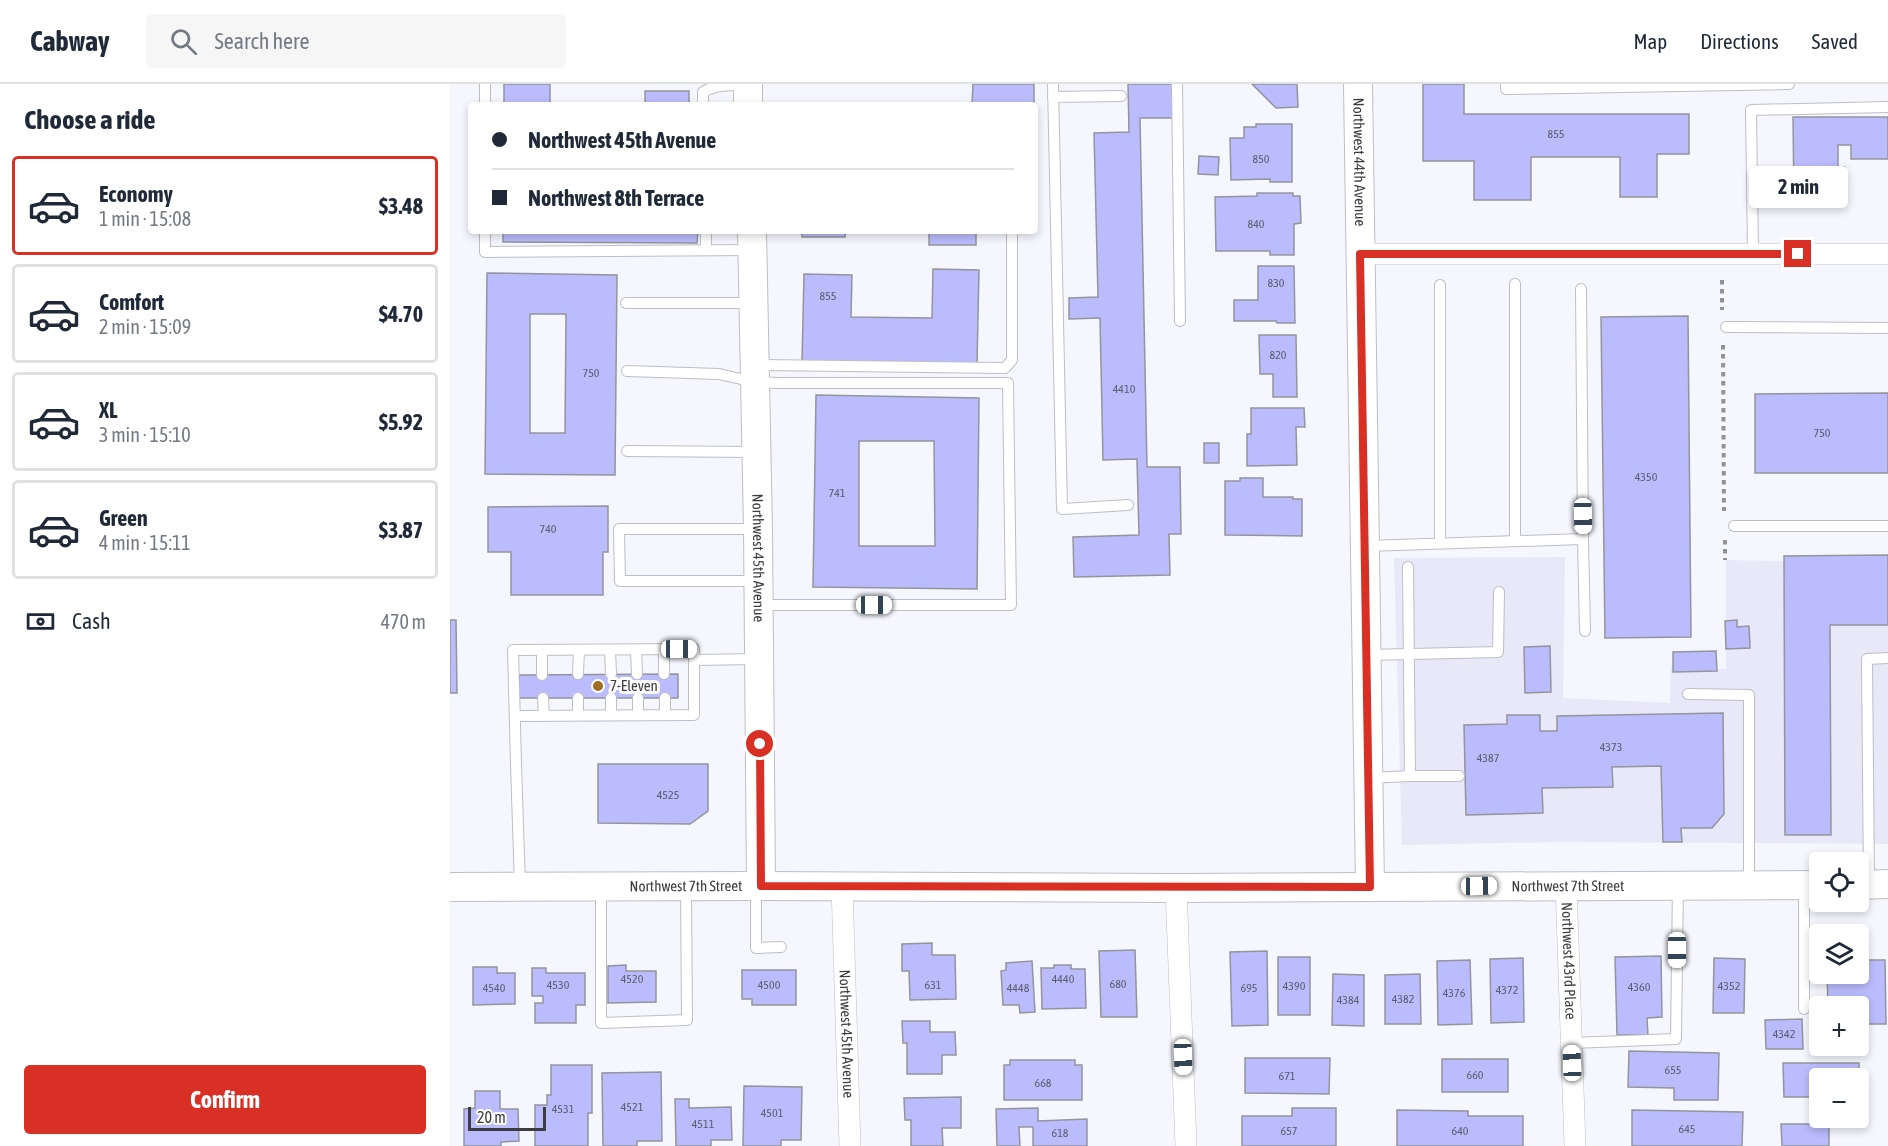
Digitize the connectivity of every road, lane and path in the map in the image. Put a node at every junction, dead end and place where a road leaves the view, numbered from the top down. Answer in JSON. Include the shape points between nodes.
{"nodes":[{"id":1,"x":485,"y":84,"type":"edge"},
{"id":2,"x":748,"y":84,"type":"edge"},
{"id":3,"x":1053,"y":84,"type":"edge"},
{"id":4,"x":1177,"y":84,"type":"edge"},
{"id":5,"x":1358,"y":84,"type":"edge"},
{"id":6,"x":1506,"y":84,"type":"edge"},
{"id":7,"x":1789,"y":84,"type":"edge"},
{"id":8,"x":1121,"y":96,"type":"dead end"},
{"id":9,"x":1053,"y":98,"type":"junction"},
{"id":10,"x":485,"y":102,"type":"edge"},
{"id":11,"x":703,"y":102,"type":"edge"},
{"id":12,"x":748,"y":102,"type":"edge"},
{"id":13,"x":1888,"y":107,"type":"edge"},
{"id":14,"x":485,"y":234,"type":"edge"},
{"id":15,"x":706,"y":234,"type":"edge"},
{"id":16,"x":1012,"y":234,"type":"edge"},
{"id":17,"x":752,"y":240,"type":"edge"},
{"id":18,"x":706,"y":250,"type":"junction"},
{"id":19,"x":1360,"y":254,"type":"junction"},
{"id":20,"x":1753,"y":254,"type":"junction"},
{"id":21,"x":1888,"y":254,"type":"edge"},
{"id":22,"x":1722,"y":280,"type":"dead end"},
{"id":23,"x":1515,"y":284,"type":"dead end"},
{"id":24,"x":1440,"y":285,"type":"dead end"},
{"id":25,"x":1581,"y":289,"type":"dead end"},
{"id":26,"x":626,"y":303,"type":"dead end"},
{"id":27,"x":754,"y":303,"type":"junction"},
{"id":28,"x":1722,"y":315,"type":"dead end"},
{"id":29,"x":1180,"y":321,"type":"dead end"},
{"id":30,"x":1888,"y":328,"type":"edge"},
{"id":31,"x":1724,"y":333,"type":"joint"},
{"id":32,"x":627,"y":371,"type":"dead end"},
{"id":33,"x":754,"y":374,"type":"junction"},
{"id":34,"x":627,"y":452,"type":"dead end"},
{"id":35,"x":757,"y":452,"type":"junction"},
{"id":36,"x":1128,"y":505,"type":"dead end"},
{"id":37,"x":1724,"y":513,"type":"dead end"},
{"id":38,"x":1734,"y":526,"type":"dead end"},
{"id":39,"x":1888,"y":526,"type":"edge"},
{"id":40,"x":758,"y":529,"type":"junction"},
{"id":41,"x":1725,"y":536,"type":"dead end"},
{"id":42,"x":1583,"y":539,"type":"junction"},
{"id":43,"x":1515,"y":540,"type":"junction"},
{"id":44,"x":1440,"y":543,"type":"junction"},
{"id":45,"x":1366,"y":546,"type":"junction"},
{"id":46,"x":1725,"y":560,"type":"dead end"},
{"id":47,"x":1408,"y":567,"type":"dead end"},
{"id":48,"x":1498,"y":592,"type":"dead end"},
{"id":49,"x":758,"y":593,"type":"junction"},
{"id":50,"x":1585,"y":631,"type":"dead end"},
{"id":51,"x":664,"y":649,"type":"junction"},
{"id":52,"x":542,"y":650,"type":"junction"},
{"id":53,"x":579,"y":650,"type":"junction"},
{"id":54,"x":610,"y":650,"type":"junction"},
{"id":55,"x":636,"y":650,"type":"junction"},
{"id":56,"x":1409,"y":654,"type":"junction"},
{"id":57,"x":1367,"y":655,"type":"junction"},
{"id":58,"x":1888,"y":658,"type":"edge"},
{"id":59,"x":758,"y":659,"type":"junction"},
{"id":60,"x":694,"y":660,"type":"junction"},
{"id":61,"x":578,"y":674,"type":"dead end"},
{"id":62,"x":611,"y":674,"type":"dead end"},
{"id":63,"x":637,"y":674,"type":"dead end"},
{"id":64,"x":664,"y":674,"type":"dead end"},
{"id":65,"x":542,"y":675,"type":"dead end"},
{"id":66,"x":1688,"y":694,"type":"dead end"},
{"id":67,"x":543,"y":698,"type":"dead end"},
{"id":68,"x":578,"y":698,"type":"dead end"},
{"id":69,"x":611,"y":698,"type":"dead end"},
{"id":70,"x":638,"y":698,"type":"dead end"},
{"id":71,"x":665,"y":698,"type":"dead end"},
{"id":72,"x":578,"y":715,"type":"junction"},
{"id":73,"x":611,"y":715,"type":"junction"},
{"id":74,"x":638,"y":715,"type":"junction"},
{"id":75,"x":665,"y":715,"type":"junction"},
{"id":76,"x":515,"y":716,"type":"junction"},
{"id":77,"x":544,"y":716,"type":"junction"},
{"id":78,"x":1410,"y":776,"type":"junction"},
{"id":79,"x":1459,"y":776,"type":"dead end"},
{"id":80,"x":1369,"y":778,"type":"junction"},
{"id":81,"x":1872,"y":884,"type":"edge"},
{"id":82,"x":1566,"y":885,"type":"junction"},
{"id":83,"x":1678,"y":885,"type":"junction"},
{"id":84,"x":1749,"y":885,"type":"junction"},
{"id":85,"x":1809,"y":885,"type":"edge"},
{"id":86,"x":520,"y":886,"type":"junction"},
{"id":87,"x":601,"y":886,"type":"junction"},
{"id":88,"x":686,"y":886,"type":"junction"},
{"id":89,"x":758,"y":886,"type":"junction"},
{"id":90,"x":842,"y":886,"type":"junction"},
{"id":91,"x":450,"y":887,"type":"edge"},
{"id":92,"x":1370,"y":887,"type":"junction"},
{"id":93,"x":1176,"y":888,"type":"junction"},
{"id":94,"x":1810,"y":912,"type":"edge"},
{"id":95,"x":781,"y":947,"type":"dead end"},
{"id":96,"x":1804,"y":1009,"type":"dead end"},
{"id":97,"x":1571,"y":1043,"type":"junction"},
{"id":98,"x":850,"y":1146,"type":"edge"},
{"id":99,"x":1186,"y":1146,"type":"edge"},
{"id":100,"x":1575,"y":1146,"type":"edge"}],
"edges":[{"from":1,"to":10,"type":"lane"},
{"from":2,"to":11,"type":"lane","via":[[710,88],[703,92]]},
{"from":2,"to":12,"type":"street"},
{"from":3,"to":9,"type":"lane"},
{"from":4,"to":29,"type":"lane"},
{"from":5,"to":19,"type":"street","name":"Northwest 44th Avenue"},
{"from":6,"to":7,"type":"lane","via":[[1506,89]]},
{"from":8,"to":9,"type":"lane"},
{"from":9,"to":36,"type":"lane","via":[[1062,509]]},
{"from":13,"to":20,"type":"lane","via":[[1751,110]]},
{"from":14,"to":18,"type":"lane","via":[[485,252]]},
{"from":15,"to":18,"type":"lane"},
{"from":16,"to":33,"type":"lane","via":[[1012,360],[1005,368]]},
{"from":17,"to":18,"type":"lane"},
{"from":17,"to":27,"type":"street","name":"Northwest 45th Avenue"},
{"from":19,"to":20,"type":"street"},
{"from":19,"to":45,"type":"street","name":"Northwest 44th Avenue"},
{"from":20,"to":21,"type":"street"},
{"from":22,"to":28,"type":"path"},
{"from":23,"to":43,"type":"lane"},
{"from":24,"to":44,"type":"lane"},
{"from":25,"to":42,"type":"lane"},
{"from":26,"to":27,"type":"lane"},
{"from":27,"to":33,"type":"street","name":"Northwest 45th Avenue"},
{"from":30,"to":31,"type":"lane"},
{"from":31,"to":37,"type":"path"},
{"from":32,"to":33,"type":"lane"},
{"from":33,"to":35,"type":"street","name":"Northwest 45th Avenue"},
{"from":33,"to":49,"type":"lane","via":[[1008,383],[1010,488],[1011,605]]},
{"from":34,"to":35,"type":"lane"},
{"from":35,"to":40,"type":"street","name":"Northwest 45th Avenue"},
{"from":38,"to":39,"type":"lane"},
{"from":40,"to":49,"type":"street","name":"Northwest 45th Avenue"},
{"from":40,"to":49,"type":"lane","via":[[619,529],[620,581]]},
{"from":41,"to":46,"type":"path"},
{"from":42,"to":43,"type":"lane"},
{"from":42,"to":50,"type":"lane"},
{"from":43,"to":44,"type":"lane"},
{"from":44,"to":45,"type":"lane"},
{"from":45,"to":57,"type":"street","name":"Northwest 44th Avenue"},
{"from":47,"to":56,"type":"lane"},
{"from":48,"to":56,"type":"lane","via":[[1498,652]]},
{"from":49,"to":59,"type":"street","name":"Northwest 45th Avenue"},
{"from":51,"to":55,"type":"lane"},
{"from":51,"to":60,"type":"lane","via":[[694,649]]},
{"from":51,"to":64,"type":"lane"},
{"from":52,"to":53,"type":"lane"},
{"from":52,"to":65,"type":"lane"},
{"from":52,"to":76,"type":"lane","via":[[513,650]]},
{"from":53,"to":54,"type":"lane"},
{"from":53,"to":61,"type":"lane"},
{"from":54,"to":55,"type":"lane"},
{"from":54,"to":62,"type":"lane"},
{"from":55,"to":63,"type":"lane"},
{"from":56,"to":57,"type":"lane"},
{"from":56,"to":78,"type":"lane"},
{"from":57,"to":80,"type":"street","name":"Northwest 44th Avenue"},
{"from":58,"to":81,"type":"lane","via":[[1867,659]]},
{"from":59,"to":60,"type":"lane"},
{"from":59,"to":89,"type":"street","name":"Northwest 45th Avenue"},
{"from":60,"to":75,"type":"lane","via":[[694,715]]},
{"from":66,"to":84,"type":"lane","via":[[1749,696]]},
{"from":67,"to":77,"type":"lane"},
{"from":68,"to":72,"type":"lane"},
{"from":69,"to":73,"type":"lane"},
{"from":70,"to":74,"type":"lane"},
{"from":71,"to":75,"type":"lane"},
{"from":72,"to":73,"type":"lane"},
{"from":72,"to":77,"type":"lane"},
{"from":73,"to":74,"type":"lane"},
{"from":74,"to":75,"type":"lane"},
{"from":76,"to":77,"type":"lane"},
{"from":76,"to":86,"type":"lane"},
{"from":78,"to":79,"type":"lane"},
{"from":78,"to":80,"type":"lane"},
{"from":80,"to":92,"type":"street","name":"Northwest 44th Avenue"},
{"from":82,"to":83,"type":"street","name":"Northwest 7th Street"},
{"from":82,"to":92,"type":"street","name":"Northwest 7th Street"},
{"from":82,"to":97,"type":"street","name":"Northwest 43rd Place"},
{"from":83,"to":84,"type":"street","name":"Northwest 7th Street"},
{"from":83,"to":97,"type":"lane","via":[[1676,1039]]},
{"from":84,"to":85,"type":"street","name":"Northwest 7th Street"},
{"from":86,"to":87,"type":"street","name":"Northwest 7th Street"},
{"from":86,"to":91,"type":"street","name":"Northwest 7th Street"},
{"from":87,"to":88,"type":"street","name":"Northwest 7th Street"},
{"from":87,"to":88,"type":"lane","via":[[601,1023],[687,1020]]},
{"from":88,"to":89,"type":"street","name":"Northwest 7th Street"},
{"from":89,"to":90,"type":"street","name":"Northwest 7th Street"},
{"from":89,"to":95,"type":"lane","via":[[756,948]]},
{"from":90,"to":93,"type":"street","name":"Northwest 7th Street"},
{"from":90,"to":98,"type":"street","name":"Northwest 45th Avenue"},
{"from":92,"to":93,"type":"street","name":"Northwest 7th Street"},
{"from":93,"to":99,"type":"street"},
{"from":94,"to":96,"type":"lane"},
{"from":97,"to":100,"type":"street","name":"Northwest 43rd Place"}]}
